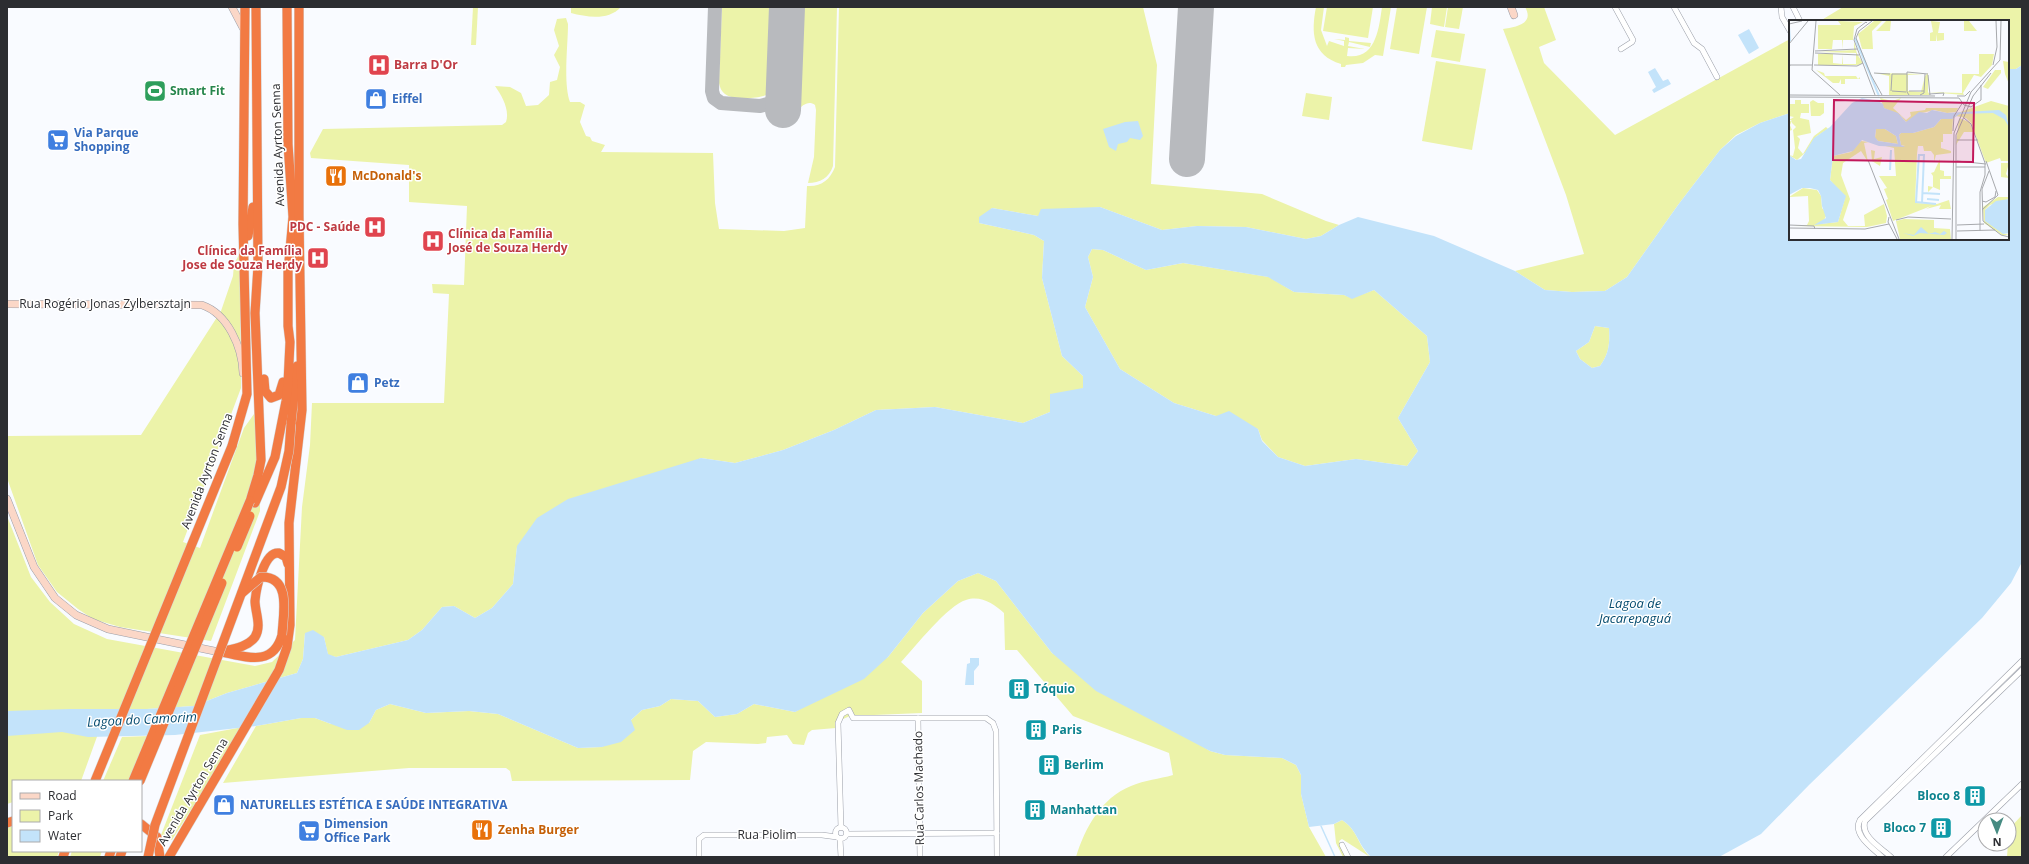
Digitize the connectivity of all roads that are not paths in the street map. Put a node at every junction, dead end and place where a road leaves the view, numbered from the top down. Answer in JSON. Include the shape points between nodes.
{"nodes":[{"id":1,"x":232,"y":7,"type":"edge"},
{"id":2,"x":245,"y":7,"type":"edge"},
{"id":3,"x":256,"y":7,"type":"edge"},
{"id":4,"x":287,"y":7,"type":"edge"},
{"id":5,"x":299,"y":7,"type":"edge"},
{"id":6,"x":1511,"y":7,"type":"edge"},
{"id":7,"x":1614,"y":7,"type":"edge"},
{"id":8,"x":1674,"y":7,"type":"edge"},
{"id":9,"x":1782,"y":7,"type":"edge"},
{"id":10,"x":1793,"y":7,"type":"edge"},
{"id":11,"x":1514,"y":15,"type":"dead end"},
{"id":12,"x":1800,"y":20,"type":"edge"},
{"id":13,"x":1789,"y":29,"type":"edge"},
{"id":14,"x":246,"y":34,"type":"junction"},
{"id":15,"x":1621,"y":49,"type":"dead end"},
{"id":16,"x":299,"y":70,"type":"junction"},
{"id":17,"x":1717,"y":77,"type":"dead end"},
{"id":18,"x":288,"y":144,"type":"junction"},
{"id":19,"x":257,"y":190,"type":"junction"},
{"id":20,"x":258,"y":266,"type":"junction"},
{"id":21,"x":245,"y":267,"type":"junction"},
{"id":22,"x":7,"y":304,"type":"edge"},
{"id":23,"x":247,"y":325,"type":"junction"},
{"id":24,"x":288,"y":326,"type":"junction"},
{"id":25,"x":300,"y":345,"type":"junction"},
{"id":26,"x":243,"y":410,"type":"junction"},
{"id":27,"x":260,"y":410,"type":"junction"},
{"id":28,"x":7,"y":499,"type":"edge"},
{"id":29,"x":252,"y":502,"type":"junction"},
{"id":30,"x":290,"y":573,"type":"junction"},
{"id":31,"x":241,"y":594,"type":"junction"},
{"id":32,"x":219,"y":652,"type":"junction"},
{"id":33,"x":2022,"y":661,"type":"edge"},
{"id":34,"x":2022,"y":670,"type":"edge"},
{"id":35,"x":1998,"y":684,"type":"junction"},
{"id":36,"x":2002,"y":689,"type":"junction"},
{"id":37,"x":918,"y":718,"type":"junction"},
{"id":38,"x":1932,"y":752,"type":"junction"},
{"id":39,"x":95,"y":780,"type":"edge"},
{"id":40,"x":133,"y":780,"type":"edge"},
{"id":41,"x":140,"y":780,"type":"edge"},
{"id":42,"x":2022,"y":784,"type":"edge"},
{"id":43,"x":1871,"y":811,"type":"junction"},
{"id":44,"x":142,"y":825,"type":"edge"},
{"id":45,"x":841,"y":828,"type":"junction"},
{"id":46,"x":919,"y":833,"type":"junction"},
{"id":47,"x":997,"y":833,"type":"junction"},
{"id":48,"x":846,"y":834,"type":"junction"},
{"id":49,"x":838,"y":838,"type":"junction"},
{"id":50,"x":1342,"y":845,"type":"dead end"},
{"id":51,"x":148,"y":857,"type":"edge"},
{"id":52,"x":160,"y":857,"type":"edge"},
{"id":53,"x":169,"y":857,"type":"edge"},
{"id":54,"x":699,"y":857,"type":"edge"},
{"id":55,"x":841,"y":857,"type":"edge"},
{"id":56,"x":920,"y":857,"type":"edge"},
{"id":57,"x":997,"y":857,"type":"edge"},
{"id":58,"x":1348,"y":857,"type":"edge"},
{"id":59,"x":1882,"y":857,"type":"edge"},
{"id":60,"x":1891,"y":857,"type":"edge"},
{"id":61,"x":1946,"y":857,"type":"edge"}],
"edges":[{"from":1,"to":14,"type":"street"},
{"from":2,"to":14,"type":"highway","name":"Avenida Ayrton Senna"},
{"from":3,"to":19,"type":"highway","name":"Avenida Ayrton Senna"},
{"from":4,"to":18,"type":"highway","name":"Avenida Ayrton Senna"},
{"from":5,"to":16,"type":"highway","name":"Avenida Ayrton Senna"},
{"from":6,"to":11,"type":"street"},
{"from":7,"to":15,"type":"street","via":[[1633,40]]},
{"from":8,"to":17,"type":"street"},
{"from":9,"to":13,"type":"street","via":[[1782,14]]},
{"from":10,"to":12,"type":"street"},
{"from":14,"to":21,"type":"highway","name":"Avenida Ayrton Senna","via":[[243,224]]},
{"from":16,"to":18,"type":"highway","via":[[293,127]]},
{"from":16,"to":25,"type":"highway","name":"Avenida Ayrton Senna"},
{"from":18,"to":24,"type":"highway","name":"Avenida Ayrton Senna","via":[[293,217],[288,272]]},
{"from":19,"to":20,"type":"highway","name":"Avenida Ayrton Senna"},
{"from":19,"to":21,"type":"highway"},
{"from":20,"to":24,"type":"highway","via":[[264,386],[266,394],[271,398],[277,397],[282,391]]},
{"from":20,"to":27,"type":"highway","name":"Avenida Ayrton Senna","via":[[255,313]]},
{"from":21,"to":23,"type":"highway","name":"Avenida Ayrton Senna"},
{"from":22,"to":26,"type":"street","name":"Rua Rogério Jonas Zylbersztajn","via":[[196,303],[205,306],[216,312],[226,323],[237,348],[243,370]]},
{"from":23,"to":26,"type":"highway","name":"Avenida Ayrton Senna","via":[[247,394]]},
{"from":23,"to":27,"type":"highway","via":[[255,392]]},
{"from":24,"to":29,"type":"highway","name":"Avenida Ayrton Senna","via":[[290,342],[285,409],[275,457]]},
{"from":25,"to":30,"type":"highway","name":"Avenida Ayrton Senna","via":[[302,410],[289,523]]},
{"from":25,"to":31,"type":"highway","name":"Avenida Ayrton Senna","bridge":true,"via":[[289,451],[281,487]]},
{"from":26,"to":39,"type":"highway","name":"Avenida Ayrton Senna","bridge":true,"via":[[232,446]]},
{"from":27,"to":29,"type":"highway","name":"Avenida Ayrton Senna","via":[[260,460]]},
{"from":28,"to":32,"type":"street","via":[[34,567],[55,598],[76,615],[108,629]]},
{"from":29,"to":40,"type":"highway","name":"Avenida Ayrton Senna","bridge":true},
{"from":29,"to":41,"type":"highway","name":"Avenida Ayrton Senna","bridge":true},
{"from":30,"to":32,"type":"highway","via":[[284,554],[276,552],[269,556],[255,598],[258,621],[254,638],[241,646]]},
{"from":30,"to":53,"type":"highway","name":"Avenida Ayrton Senna","via":[[289,638],[283,662]]},
{"from":31,"to":32,"type":"highway","bridge":true,"via":[[261,577],[277,581],[283,593],[282,635],[274,651],[266,656],[257,658]]},
{"from":31,"to":51,"type":"highway","name":"Avenida Ayrton Senna","bridge":true,"via":[[155,825]]},
{"from":33,"to":35,"type":"street"},
{"from":34,"to":36,"type":"street"},
{"from":35,"to":36,"type":"street"},
{"from":35,"to":38,"type":"street"},
{"from":36,"to":38,"type":"street"},
{"from":37,"to":45,"type":"street","via":[[853,718],[849,710],[842,714],[838,723]]},
{"from":37,"to":46,"type":"street","name":"Rua Carlos Machado"},
{"from":37,"to":47,"type":"street","via":[[986,718],[993,723],[996,731]]},
{"from":38,"to":43,"type":"street"},
{"from":42,"to":61,"type":"street"},
{"from":43,"to":59,"type":"street","via":[[1860,820],[1858,830]]},
{"from":43,"to":60,"type":"street","via":[[1863,827],[1865,833]]},
{"from":44,"to":52,"type":"highway","via":[[156,838]]},
{"from":45,"to":48,"type":"street"},
{"from":45,"to":49,"type":"street","via":[[836,831]]},
{"from":46,"to":47,"type":"street"},
{"from":46,"to":48,"type":"street"},
{"from":46,"to":56,"type":"street","name":"Rua Carlos Machado"},
{"from":47,"to":57,"type":"street"},
{"from":48,"to":49,"type":"street","via":[[844,838]]},
{"from":49,"to":54,"type":"street","name":"Rua Piolim","via":[[822,835],[704,835],[699,839]]},
{"from":49,"to":55,"type":"street"},
{"from":50,"to":58,"type":"street"}]}
